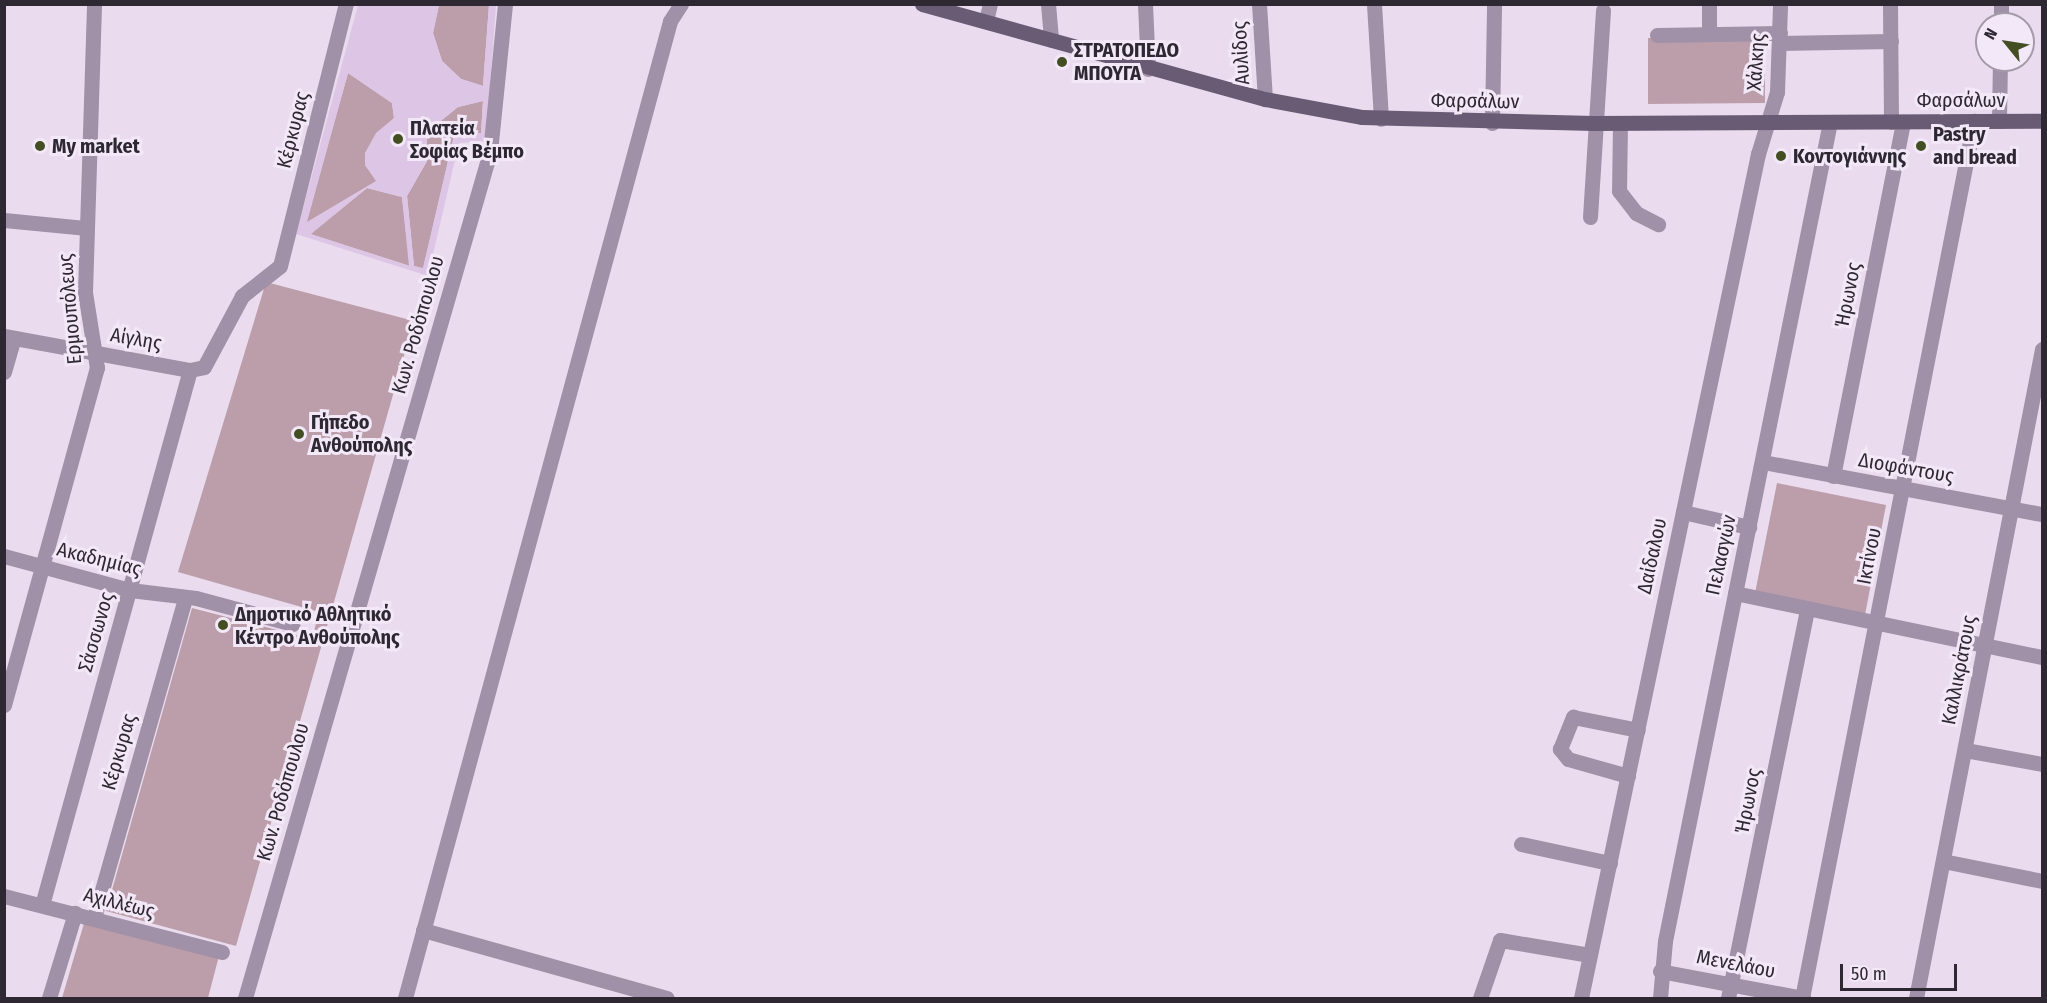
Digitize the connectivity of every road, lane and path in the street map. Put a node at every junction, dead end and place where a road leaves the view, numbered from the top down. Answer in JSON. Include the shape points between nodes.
{"nodes":[{"id":1,"x":94,"y":4,"type":"edge"},
{"id":2,"x":346,"y":4,"type":"edge"},
{"id":3,"x":505,"y":4,"type":"edge"},
{"id":4,"x":667,"y":4,"type":"edge"},
{"id":5,"x":681,"y":4,"type":"edge"},
{"id":6,"x":922,"y":4,"type":"edge"},
{"id":7,"x":990,"y":4,"type":"edge"},
{"id":8,"x":1048,"y":4,"type":"edge"},
{"id":9,"x":1145,"y":4,"type":"edge"},
{"id":10,"x":1259,"y":4,"type":"edge"},
{"id":11,"x":1374,"y":4,"type":"edge"},
{"id":12,"x":1494,"y":4,"type":"edge"},
{"id":13,"x":1708,"y":4,"type":"edge"},
{"id":14,"x":1780,"y":4,"type":"edge"},
{"id":15,"x":1890,"y":4,"type":"edge"},
{"id":16,"x":1603,"y":10,"type":"dead end"},
{"id":17,"x":670,"y":21,"type":"junction"},
{"id":18,"x":986,"y":21,"type":"junction"},
{"id":19,"x":1709,"y":34,"type":"junction"},
{"id":20,"x":1657,"y":35,"type":"dead end"},
{"id":21,"x":1779,"y":38,"type":"junction"},
{"id":22,"x":1051,"y":40,"type":"junction"},
{"id":23,"x":1891,"y":41,"type":"junction"},
{"id":24,"x":1148,"y":69,"type":"junction"},
{"id":25,"x":2000,"y":72,"type":"edge"},
{"id":26,"x":1265,"y":99,"type":"junction"},
{"id":27,"x":1381,"y":119,"type":"junction"},
{"id":28,"x":1974,"y":121,"type":"junction"},
{"id":29,"x":1999,"y":121,"type":"junction"},
{"id":30,"x":1767,"y":122,"type":"junction"},
{"id":31,"x":1830,"y":122,"type":"junction"},
{"id":32,"x":1897,"y":122,"type":"junction"},
{"id":33,"x":2043,"y":122,"type":"edge"},
{"id":34,"x":1492,"y":123,"type":"junction"},
{"id":35,"x":1594,"y":123,"type":"junction"},
{"id":36,"x":1620,"y":123,"type":"junction"},
{"id":37,"x":1590,"y":217,"type":"dead end"},
{"id":38,"x":4,"y":220,"type":"edge"},
{"id":39,"x":1658,"y":224,"type":"dead end"},
{"id":40,"x":84,"y":228,"type":"junction"},
{"id":41,"x":9,"y":337,"type":"edge"},
{"id":42,"x":2043,"y":349,"type":"edge"},
{"id":43,"x":96,"y":354,"type":"junction"},
{"id":44,"x":190,"y":370,"type":"junction"},
{"id":45,"x":4,"y":372,"type":"edge"},
{"id":46,"x":1763,"y":462,"type":"junction"},
{"id":47,"x":1833,"y":476,"type":"junction"},
{"id":48,"x":1904,"y":490,"type":"junction"},
{"id":49,"x":2012,"y":509,"type":"junction"},
{"id":50,"x":1683,"y":512,"type":"junction"},
{"id":51,"x":2043,"y":514,"type":"edge"},
{"id":52,"x":1749,"y":527,"type":"junction"},
{"id":53,"x":4,"y":556,"type":"edge"},
{"id":54,"x":42,"y":566,"type":"junction"},
{"id":55,"x":130,"y":590,"type":"junction"},
{"id":56,"x":1735,"y":593,"type":"junction"},
{"id":57,"x":185,"y":598,"type":"junction"},
{"id":58,"x":1807,"y":610,"type":"junction"},
{"id":59,"x":293,"y":624,"type":"dead end"},
{"id":60,"x":1877,"y":626,"type":"junction"},
{"id":61,"x":1985,"y":646,"type":"junction"},
{"id":62,"x":2043,"y":657,"type":"edge"},
{"id":63,"x":4,"y":705,"type":"edge"},
{"id":64,"x":1638,"y":730,"type":"junction"},
{"id":65,"x":1965,"y":750,"type":"junction"},
{"id":66,"x":2043,"y":764,"type":"edge"},
{"id":67,"x":1628,"y":776,"type":"junction"},
{"id":68,"x":1521,"y":844,"type":"dead end"},
{"id":69,"x":1943,"y":861,"type":"junction"},
{"id":70,"x":1610,"y":863,"type":"junction"},
{"id":71,"x":2043,"y":881,"type":"edge"},
{"id":72,"x":4,"y":896,"type":"edge"},
{"id":73,"x":42,"y":905,"type":"junction"},
{"id":74,"x":75,"y":913,"type":"junction"},
{"id":75,"x":94,"y":918,"type":"junction"},
{"id":76,"x":423,"y":930,"type":"junction"},
{"id":77,"x":222,"y":952,"type":"dead end"},
{"id":78,"x":1590,"y":955,"type":"junction"},
{"id":79,"x":1660,"y":971,"type":"junction"},
{"id":80,"x":1731,"y":992,"type":"edge"},
{"id":81,"x":1803,"y":998,"type":"edge"},
{"id":82,"x":49,"y":999,"type":"edge"},
{"id":83,"x":245,"y":999,"type":"edge"},
{"id":84,"x":405,"y":999,"type":"edge"},
{"id":85,"x":667,"y":999,"type":"edge"},
{"id":86,"x":1480,"y":999,"type":"edge"},
{"id":87,"x":1581,"y":999,"type":"edge"},
{"id":88,"x":1660,"y":999,"type":"edge"},
{"id":89,"x":1916,"y":999,"type":"edge"}],
"edges":[{"from":1,"to":40,"type":"street","name":"Ερμουπόλεως"},
{"from":2,"to":44,"type":"street","name":"Κέρκυρας","via":[[280,266],[242,296],[207,362]]},
{"from":3,"to":83,"type":"street","name":"Κων. Ροδόπουλου","via":[[490,152]]},
{"from":4,"to":17,"type":"street"},
{"from":5,"to":17,"type":"street"},
{"from":6,"to":18,"type":"main road","name":"Φαρσάλων"},
{"from":7,"to":18,"type":"street"},
{"from":8,"to":22,"type":"street"},
{"from":9,"to":24,"type":"street"},
{"from":10,"to":26,"type":"street","name":"Αυλίδος"},
{"from":11,"to":27,"type":"street"},
{"from":12,"to":34,"type":"street"},
{"from":13,"to":19,"type":"street"},
{"from":14,"to":21,"type":"street","name":"Χάλκης"},
{"from":15,"to":23,"type":"street","name":"Ήρωνος"},
{"from":16,"to":35,"type":"street"},
{"from":17,"to":76,"type":"street"},
{"from":18,"to":22,"type":"main road","name":"Φαρσάλων"},
{"from":19,"to":20,"type":"street"},
{"from":19,"to":21,"type":"street"},
{"from":21,"to":23,"type":"street"},
{"from":21,"to":30,"type":"street","name":"Χάλκης","via":[[1777,92]]},
{"from":22,"to":24,"type":"main road","name":"Φαρσάλων"},
{"from":23,"to":32,"type":"street","name":"Ήρωνος"},
{"from":24,"to":26,"type":"main road","name":"Φαρσάλων"},
{"from":25,"to":29,"type":"street"},
{"from":26,"to":27,"type":"main road","name":"Φαρσάλων"},
{"from":27,"to":34,"type":"main road","name":"Φαρσάλων"},
{"from":28,"to":29,"type":"main road","name":"Φαρσάλων"},
{"from":28,"to":32,"type":"main road","name":"Φαρσάλων"},
{"from":28,"to":48,"type":"street","name":"Ικτίνου"},
{"from":29,"to":33,"type":"main road","name":"Φαρσάλων"},
{"from":30,"to":31,"type":"main road","name":"Φαρσάλων"},
{"from":30,"to":36,"type":"main road","name":"Φαρσάλων"},
{"from":30,"to":50,"type":"street","name":"Δαίδαλου"},
{"from":31,"to":32,"type":"main road","name":"Φαρσάλων"},
{"from":31,"to":46,"type":"street","name":"Πελασγών"},
{"from":32,"to":47,"type":"street","name":"Ήρωνος"},
{"from":34,"to":35,"type":"main road","name":"Φαρσάλων"},
{"from":35,"to":36,"type":"main road","name":"Φαρσάλων"},
{"from":35,"to":37,"type":"street"},
{"from":36,"to":39,"type":"street","via":[[1619,191],[1636,213]]},
{"from":38,"to":40,"type":"street"},
{"from":40,"to":43,"type":"street","name":"Ερμουπόλεως","via":[[85,291]]},
{"from":41,"to":43,"type":"street","name":"Αίγλης"},
{"from":41,"to":45,"type":"street"},
{"from":42,"to":49,"type":"street","name":"Καλλικράτους"},
{"from":43,"to":44,"type":"street","name":"Αίγλης"},
{"from":43,"to":54,"type":"street","name":"Ερμουπόλεως","via":[[83,426]]},
{"from":44,"to":55,"type":"street","name":"Σάσσωνος"},
{"from":46,"to":47,"type":"street","name":"Διοφάντους"},
{"from":46,"to":52,"type":"street","name":"Πελασγών"},
{"from":47,"to":48,"type":"street","name":"Διοφάντους"},
{"from":48,"to":49,"type":"street","name":"Διοφάντους"},
{"from":48,"to":60,"type":"street","name":"Ικτίνου"},
{"from":49,"to":51,"type":"street","name":"Διοφάντους"},
{"from":49,"to":61,"type":"street","name":"Καλλικράτους"},
{"from":50,"to":52,"type":"street"},
{"from":50,"to":64,"type":"street","name":"Δαίδαλου"},
{"from":52,"to":56,"type":"street","name":"Πελασγών"},
{"from":53,"to":54,"type":"street","name":"Ακαδημίας"},
{"from":54,"to":55,"type":"street","name":"Ακαδημίας"},
{"from":54,"to":63,"type":"street","name":"Ερμουπόλεως"},
{"from":55,"to":57,"type":"street","name":"Ακαδημίας"},
{"from":55,"to":73,"type":"street","name":"Σάσσωνος"},
{"from":56,"to":58,"type":"street"},
{"from":56,"to":79,"type":"street","name":"Πελασγών"},
{"from":57,"to":59,"type":"street","name":"Ακαδημίας"},
{"from":57,"to":75,"type":"street","name":"Κέρκυρας"},
{"from":58,"to":60,"type":"street"},
{"from":58,"to":80,"type":"street","name":"Ήρωνος"},
{"from":60,"to":61,"type":"street"},
{"from":60,"to":81,"type":"street","name":"Ικτίνου"},
{"from":61,"to":62,"type":"street"},
{"from":61,"to":65,"type":"street","name":"Καλλικράτους"},
{"from":64,"to":67,"type":"street","name":"Δαίδαλου"},
{"from":64,"to":67,"type":"street","via":[[1573,717],[1560,749],[1568,759]]},
{"from":65,"to":66,"type":"street"},
{"from":65,"to":69,"type":"street","name":"Καλλικράτους"},
{"from":67,"to":70,"type":"street","name":"Δαίδαλου"},
{"from":68,"to":70,"type":"street"},
{"from":69,"to":71,"type":"street"},
{"from":69,"to":89,"type":"street","name":"Καλλικράτους"},
{"from":70,"to":78,"type":"street","name":"Δαίδαλου"},
{"from":72,"to":73,"type":"street","name":"Αχιλλέως"},
{"from":73,"to":74,"type":"street","name":"Αχιλλέως"},
{"from":74,"to":75,"type":"street","name":"Αχιλλέως"},
{"from":74,"to":82,"type":"street"},
{"from":75,"to":77,"type":"street","name":"Αχιλλέως"},
{"from":76,"to":84,"type":"street"},
{"from":76,"to":85,"type":"street"},
{"from":78,"to":86,"type":"street","via":[[1503,939],[1494,946]]},
{"from":78,"to":87,"type":"street","name":"Δαίδαλου"},
{"from":79,"to":80,"type":"street","name":"Μενελάου"},
{"from":79,"to":88,"type":"street","name":"Πελασγών"},
{"from":80,"to":81,"type":"street","name":"Μενελάου"}]}
